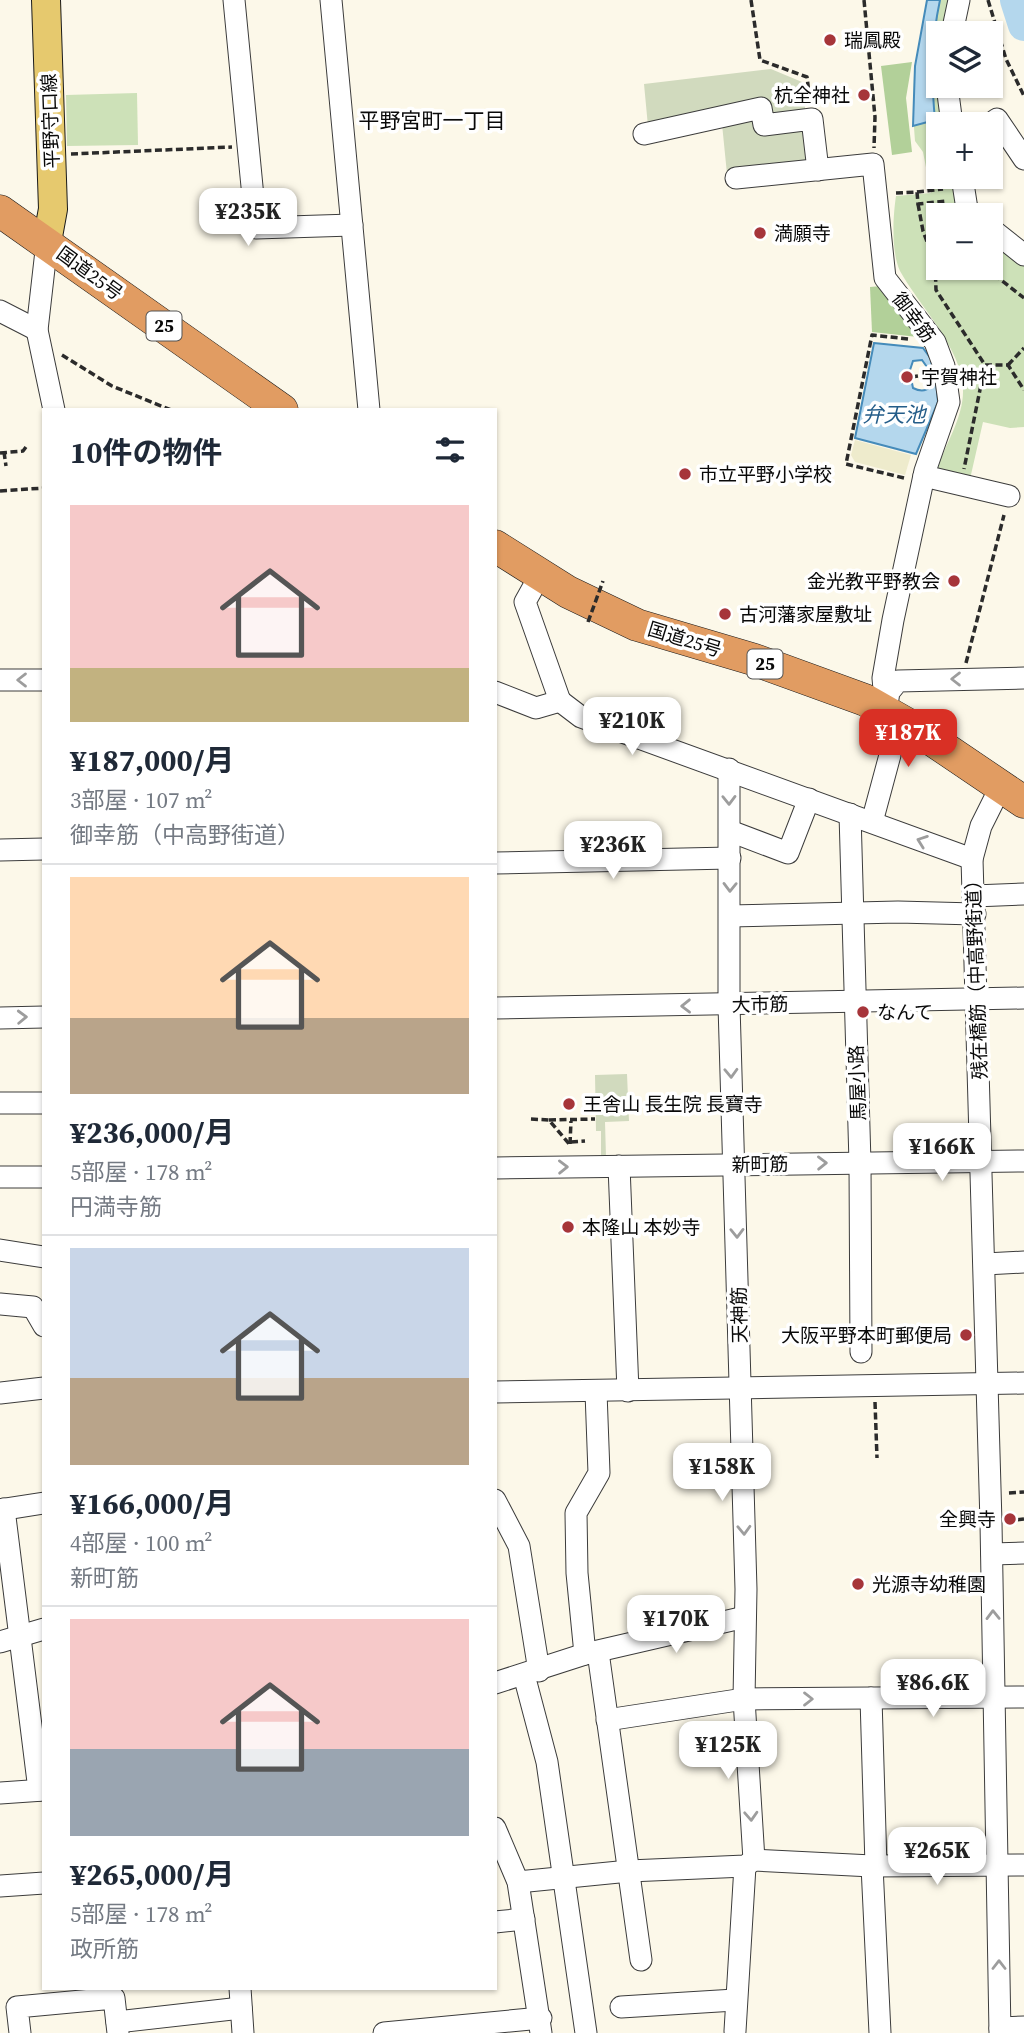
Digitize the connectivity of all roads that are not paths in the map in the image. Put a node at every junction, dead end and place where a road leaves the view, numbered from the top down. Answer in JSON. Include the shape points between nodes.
{"nodes":[{"id":1,"x":46,"y":0,"type":"edge"},
{"id":2,"x":233,"y":0,"type":"edge"},
{"id":3,"x":331,"y":0,"type":"edge"},
{"id":4,"x":959,"y":0,"type":"edge"},
{"id":5,"x":955,"y":21,"type":"edge"},
{"id":6,"x":1003,"y":128,"type":"edge"},
{"id":7,"x":644,"y":134,"type":"dead end"},
{"id":8,"x":1024,"y":159,"type":"edge"},
{"id":9,"x":818,"y":170,"type":"junction"},
{"id":10,"x":736,"y":178,"type":"dead end"},
{"id":11,"x":0,"y":211,"type":"edge"},
{"id":12,"x":352,"y":225,"type":"junction"},
{"id":13,"x":1003,"y":238,"type":"edge"},
{"id":14,"x":47,"y":242,"type":"junction"},
{"id":15,"x":1024,"y":255,"type":"edge"},
{"id":16,"x":0,"y":311,"type":"edge"},
{"id":17,"x":38,"y":335,"type":"junction"},
{"id":18,"x":54,"y":408,"type":"edge"},
{"id":19,"x":278,"y":408,"type":"edge"},
{"id":20,"x":369,"y":408,"type":"edge"},
{"id":21,"x":924,"y":480,"type":"junction"},
{"id":22,"x":1009,"y":496,"type":"road end"},
{"id":23,"x":497,"y":547,"type":"edge"},
{"id":24,"x":540,"y":575,"type":"junction"},
{"id":25,"x":1024,"y":678,"type":"edge"},
{"id":26,"x":0,"y":680,"type":"edge"},
{"id":27,"x":42,"y":680,"type":"edge"},
{"id":28,"x":497,"y":693,"type":"edge"},
{"id":29,"x":560,"y":701,"type":"junction"},
{"id":30,"x":887,"y":710,"type":"junction"},
{"id":31,"x":729,"y":769,"type":"junction"},
{"id":32,"x":1012,"y":794,"type":"edge"},
{"id":33,"x":809,"y":799,"type":"junction"},
{"id":34,"x":850,"y":814,"type":"junction"},
{"id":35,"x":872,"y":822,"type":"junction"},
{"id":36,"x":730,"y":831,"type":"junction"},
{"id":37,"x":42,"y":849,"type":"edge"},
{"id":38,"x":0,"y":850,"type":"edge"},
{"id":39,"x":730,"y":858,"type":"junction"},
{"id":40,"x":972,"y":859,"type":"junction"},
{"id":41,"x":497,"y":863,"type":"edge"},
{"id":42,"x":1024,"y":894,"type":"edge"},
{"id":43,"x":974,"y":905,"type":"junction"},
{"id":44,"x":854,"y":915,"type":"junction"},
{"id":45,"x":730,"y":916,"type":"junction"},
{"id":46,"x":1024,"y":998,"type":"edge"},
{"id":47,"x":979,"y":999,"type":"junction"},
{"id":48,"x":854,"y":1002,"type":"junction"},
{"id":49,"x":729,"y":1005,"type":"junction"},
{"id":50,"x":497,"y":1008,"type":"edge"},
{"id":51,"x":42,"y":1017,"type":"edge"},
{"id":52,"x":0,"y":1018,"type":"edge"},
{"id":53,"x":0,"y":1103,"type":"edge"},
{"id":54,"x":42,"y":1103,"type":"edge"},
{"id":55,"x":982,"y":1161,"type":"junction"},
{"id":56,"x":1024,"y":1161,"type":"edge"},
{"id":57,"x":860,"y":1163,"type":"junction"},
{"id":58,"x":735,"y":1164,"type":"junction"},
{"id":59,"x":619,"y":1166,"type":"junction"},
{"id":60,"x":497,"y":1168,"type":"edge"},
{"id":61,"x":0,"y":1177,"type":"edge"},
{"id":62,"x":42,"y":1177,"type":"edge"},
{"id":63,"x":0,"y":1250,"type":"edge"},
{"id":64,"x":42,"y":1257,"type":"edge"},
{"id":65,"x":1024,"y":1262,"type":"edge"},
{"id":66,"x":985,"y":1264,"type":"junction"},
{"id":67,"x":0,"y":1304,"type":"edge"},
{"id":68,"x":42,"y":1323,"type":"edge"},
{"id":69,"x":860,"y":1352,"type":"dead end"},
{"id":70,"x":1024,"y":1383,"type":"edge"},
{"id":71,"x":988,"y":1384,"type":"junction"},
{"id":72,"x":42,"y":1388,"type":"edge"},
{"id":73,"x":740,"y":1388,"type":"junction"},
{"id":74,"x":628,"y":1391,"type":"junction"},
{"id":75,"x":497,"y":1392,"type":"edge"},
{"id":76,"x":596,"y":1392,"type":"junction"},
{"id":77,"x":0,"y":1393,"type":"edge"},
{"id":78,"x":42,"y":1503,"type":"edge"},
{"id":79,"x":497,"y":1504,"type":"edge"},
{"id":80,"x":2,"y":1510,"type":"edge"},
{"id":81,"x":1024,"y":1553,"type":"edge"},
{"id":82,"x":992,"y":1554,"type":"junction"},
{"id":83,"x":745,"y":1617,"type":"junction"},
{"id":84,"x":42,"y":1630,"type":"edge"},
{"id":85,"x":10,"y":1640,"type":"edge"},
{"id":86,"x":592,"y":1653,"type":"junction"},
{"id":87,"x":531,"y":1673,"type":"junction"},
{"id":88,"x":497,"y":1682,"type":"edge"},
{"id":89,"x":994,"y":1697,"type":"junction"},
{"id":90,"x":1024,"y":1697,"type":"edge"},
{"id":91,"x":871,"y":1698,"type":"junction"},
{"id":92,"x":744,"y":1699,"type":"junction"},
{"id":93,"x":607,"y":1720,"type":"junction"},
{"id":94,"x":42,"y":1790,"type":"edge"},
{"id":95,"x":0,"y":1793,"type":"edge"},
{"id":96,"x":498,"y":1839,"type":"edge"},
{"id":97,"x":750,"y":1863,"type":"junction"},
{"id":98,"x":1024,"y":1865,"type":"edge"},
{"id":99,"x":874,"y":1866,"type":"junction"},
{"id":100,"x":999,"y":1866,"type":"junction"},
{"id":101,"x":629,"y":1871,"type":"junction"},
{"id":102,"x":561,"y":1876,"type":"junction"},
{"id":103,"x":518,"y":1882,"type":"junction"},
{"id":104,"x":42,"y":1883,"type":"edge"},
{"id":105,"x":0,"y":1886,"type":"edge"},
{"id":106,"x":524,"y":1919,"type":"junction"},
{"id":107,"x":497,"y":1922,"type":"edge"},
{"id":108,"x":641,"y":1960,"type":"dead end"},
{"id":109,"x":241,"y":1998,"type":"edge"},
{"id":110,"x":735,"y":2000,"type":"junction"},
{"id":111,"x":621,"y":2007,"type":"dead end"},
{"id":112,"x":541,"y":2026,"type":"edge"},
{"id":113,"x":117,"y":2028,"type":"edge"},
{"id":114,"x":1024,"y":2028,"type":"edge"},
{"id":115,"x":1000,"y":2031,"type":"edge"},
{"id":116,"x":733,"y":2032,"type":"edge"},
{"id":117,"x":20,"y":2033,"type":"edge"},
{"id":118,"x":243,"y":2033,"type":"edge"},
{"id":119,"x":384,"y":2033,"type":"edge"},
{"id":120,"x":586,"y":2033,"type":"edge"},
{"id":121,"x":880,"y":2033,"type":"edge"}],
"edges":[{"from":1,"to":14,"type":"main road","name":"平野守口線","via":[[53,209]]},
{"from":2,"to":12,"type":"street","via":[[256,228]]},
{"from":3,"to":12,"type":"street"},
{"from":4,"to":5,"type":"street"},
{"from":6,"to":8,"type":"street"},
{"from":7,"to":9,"type":"street","via":[[761,108],[764,125],[812,120]]},
{"from":9,"to":10,"type":"street"},
{"from":9,"to":21,"type":"street","name":"御幸筋","via":[[873,164],[885,278],[934,342],[944,366],[949,402]]},
{"from":11,"to":14,"type":"highway","name":"国道25号","number":"25"},
{"from":12,"to":20,"type":"street"},
{"from":13,"to":15,"type":"street"},
{"from":14,"to":17,"type":"street"},
{"from":14,"to":19,"type":"highway","name":"国道25号","number":"25"},
{"from":16,"to":17,"type":"street"},
{"from":17,"to":18,"type":"street"},
{"from":21,"to":22,"type":"street"},
{"from":21,"to":30,"type":"street","name":"御幸筋","via":[[883,678]]},
{"from":23,"to":24,"type":"highway","name":"国道25号","number":"25"},
{"from":24,"to":29,"type":"street","via":[[525,602]]},
{"from":24,"to":30,"type":"highway","name":"国道25号","number":"25","via":[[637,625],[752,659]]},
{"from":25,"to":30,"type":"street","one_way":true,"via":[[898,681],[889,692]]},
{"from":27,"to":26,"type":"street","one_way":true},
{"from":28,"to":29,"type":"street","via":[[536,708]]},
{"from":29,"to":31,"type":"street","via":[[581,717]]},
{"from":30,"to":32,"type":"highway","name":"国道25号","number":"25"},
{"from":30,"to":35,"type":"street","name":"御幸筋","via":[[890,755]]},
{"from":31,"to":33,"type":"street"},
{"from":31,"to":36,"type":"street","name":"天神筋","one_way":true},
{"from":32,"to":40,"type":"street","name":"残在橋筋（中高野街道）","via":[[981,826]]},
{"from":33,"to":34,"type":"street"},
{"from":33,"to":36,"type":"street","via":[[788,853]]},
{"from":34,"to":35,"type":"street"},
{"from":34,"to":44,"type":"street","name":"馬屋小路"},
{"from":40,"to":35,"type":"street","one_way":true},
{"from":36,"to":39,"type":"street","name":"天神筋"},
{"from":37,"to":38,"type":"street"},
{"from":39,"to":41,"type":"street"},
{"from":39,"to":45,"type":"street","name":"天神筋","one_way":true},
{"from":40,"to":43,"type":"street","name":"残在橋筋（中高野街道）"},
{"from":42,"to":43,"type":"street"},
{"from":43,"to":44,"type":"street"},
{"from":43,"to":47,"type":"street","name":"残在橋筋（中高野街道）"},
{"from":44,"to":45,"type":"street"},
{"from":44,"to":48,"type":"street","name":"馬屋小路"},
{"from":45,"to":49,"type":"street","name":"天神筋"},
{"from":46,"to":47,"type":"street","name":"大市筋"},
{"from":47,"to":48,"type":"street","name":"大市筋"},
{"from":47,"to":55,"type":"street","name":"残在橋筋（中高野街道）"},
{"from":48,"to":49,"type":"street","name":"大市筋"},
{"from":48,"to":57,"type":"street","name":"馬屋小路"},
{"from":49,"to":50,"type":"street","name":"大市筋","one_way":true},
{"from":49,"to":58,"type":"street","name":"天神筋","one_way":true},
{"from":52,"to":51,"type":"street","one_way":true},
{"from":53,"to":54,"type":"street"},
{"from":55,"to":56,"type":"street","name":"新町筋"},
{"from":55,"to":57,"type":"street","name":"新町筋"},
{"from":55,"to":66,"type":"street","name":"残在橋筋（中高野街道）"},
{"from":58,"to":57,"type":"street","name":"新町筋","one_way":true},
{"from":57,"to":69,"type":"street","name":"馬屋小路"},
{"from":58,"to":59,"type":"street","name":"新町筋"},
{"from":58,"to":73,"type":"street","name":"天神筋","one_way":true},
{"from":60,"to":59,"type":"street","name":"新町筋","one_way":true},
{"from":59,"to":74,"type":"street"},
{"from":61,"to":62,"type":"street"},
{"from":63,"to":64,"type":"street"},
{"from":65,"to":66,"type":"street"},
{"from":66,"to":71,"type":"street","name":"残在橋筋（中高野街道）"},
{"from":67,"to":68,"type":"street","via":[[33,1307]]},
{"from":70,"to":71,"type":"street"},
{"from":71,"to":73,"type":"street"},
{"from":71,"to":82,"type":"street","name":"残在橋筋（中高野街道）"},
{"from":72,"to":77,"type":"street"},
{"from":73,"to":74,"type":"street"},
{"from":73,"to":83,"type":"street","name":"天神筋","one_way":true},
{"from":74,"to":76,"type":"street"},
{"from":75,"to":76,"type":"street"},
{"from":76,"to":86,"type":"street","via":[[599,1473],[576,1513],[577,1573]]},
{"from":78,"to":80,"type":"street"},
{"from":79,"to":87,"type":"street","via":[[519,1546]]},
{"from":80,"to":85,"type":"street"},
{"from":81,"to":82,"type":"street"},
{"from":89,"to":82,"type":"street","name":"残在橋筋（中高野街道）","one_way":true},
{"from":83,"to":86,"type":"street"},
{"from":83,"to":92,"type":"street","name":"天神筋"},
{"from":84,"to":85,"type":"street"},
{"from":85,"to":94,"type":"street"},
{"from":86,"to":87,"type":"street"},
{"from":86,"to":93,"type":"street"},
{"from":87,"to":88,"type":"street"},
{"from":87,"to":102,"type":"street"},
{"from":89,"to":90,"type":"street"},
{"from":89,"to":91,"type":"street"},
{"from":89,"to":100,"type":"street","name":"残在橋筋（中高野街道）"},
{"from":92,"to":91,"type":"street","one_way":true},
{"from":91,"to":99,"type":"street"},
{"from":92,"to":93,"type":"street"},
{"from":92,"to":97,"type":"street","name":"天神筋","one_way":true},
{"from":93,"to":101,"type":"street"},
{"from":94,"to":95,"type":"street"},
{"from":96,"to":103,"type":"street"},
{"from":97,"to":99,"type":"street"},
{"from":97,"to":101,"type":"street"},
{"from":97,"to":110,"type":"street","name":"天神筋"},
{"from":98,"to":100,"type":"street"},
{"from":99,"to":100,"type":"street"},
{"from":99,"to":121,"type":"street"},
{"from":115,"to":100,"type":"street","name":"残在橋筋（中高野街道）","one_way":true},
{"from":101,"to":102,"type":"street"},
{"from":101,"to":108,"type":"street"},
{"from":102,"to":103,"type":"street"},
{"from":102,"to":120,"type":"street"},
{"from":103,"to":106,"type":"street"},
{"from":104,"to":105,"type":"street"},
{"from":106,"to":107,"type":"street"},
{"from":106,"to":112,"type":"street"},
{"from":109,"to":113,"type":"street"},
{"from":109,"to":118,"type":"street"},
{"from":110,"to":111,"type":"street"},
{"from":110,"to":116,"type":"street","name":"天神筋"},
{"from":112,"to":119,"type":"street"},
{"from":113,"to":117,"type":"street","via":[[114,1998],[17,2007]]},
{"from":114,"to":115,"type":"street"}]}
